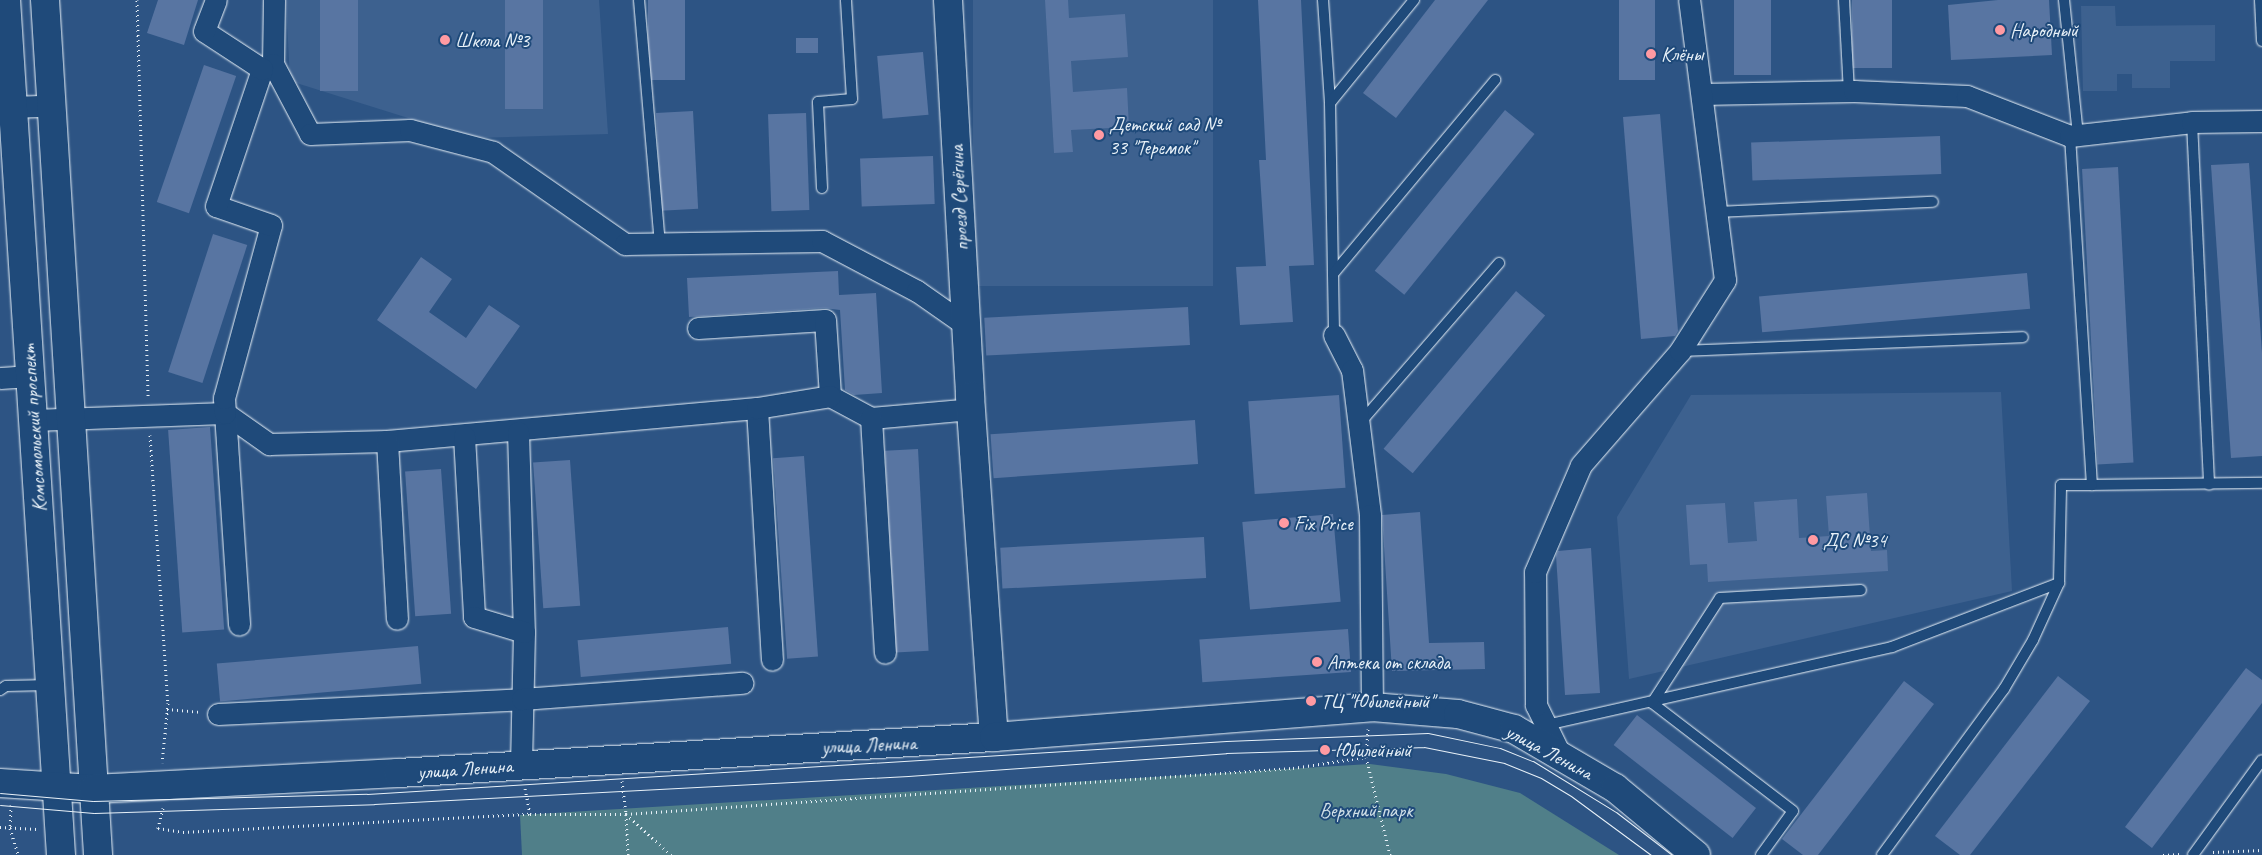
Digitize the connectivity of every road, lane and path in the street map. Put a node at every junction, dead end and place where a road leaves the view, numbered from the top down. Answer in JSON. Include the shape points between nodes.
{"nodes":[{"id":1,"x":6,"y":0,"type":"edge"},
{"id":2,"x":45,"y":0,"type":"edge"},
{"id":3,"x":137,"y":0,"type":"edge"},
{"id":4,"x":216,"y":0,"type":"edge"},
{"id":5,"x":274,"y":0,"type":"edge"},
{"id":6,"x":639,"y":0,"type":"edge"},
{"id":7,"x":846,"y":0,"type":"edge"},
{"id":8,"x":948,"y":0,"type":"edge"},
{"id":9,"x":1323,"y":0,"type":"edge"},
{"id":10,"x":1414,"y":0,"type":"edge"},
{"id":11,"x":1689,"y":0,"type":"edge"},
{"id":12,"x":1844,"y":0,"type":"edge"},
{"id":13,"x":2064,"y":0,"type":"edge"},
{"id":14,"x":2260,"y":0,"type":"edge"},
{"id":15,"x":2262,"y":42,"type":"edge"},
{"id":16,"x":1495,"y":80,"type":"dead end"},
{"id":17,"x":1849,"y":91,"type":"junction"},
{"id":18,"x":1702,"y":94,"type":"junction"},
{"id":19,"x":1330,"y":103,"type":"junction"},
{"id":20,"x":51,"y":106,"type":"junction"},
{"id":21,"x":13,"y":107,"type":"junction"},
{"id":22,"x":2262,"y":121,"type":"edge"},
{"id":23,"x":2192,"y":122,"type":"junction"},
{"id":24,"x":2074,"y":135,"type":"junction"},
{"id":25,"x":822,"y":188,"type":"dead end"},
{"id":26,"x":1933,"y":202,"type":"dead end"},
{"id":27,"x":1717,"y":212,"type":"junction"},
{"id":28,"x":660,"y":245,"type":"junction"},
{"id":29,"x":1499,"y":263,"type":"dead end"},
{"id":30,"x":1333,"y":274,"type":"junction"},
{"id":31,"x":967,"y":326,"type":"junction"},
{"id":32,"x":698,"y":328,"type":"dead end"},
{"id":33,"x":1334,"y":335,"type":"joint"},
{"id":34,"x":2023,"y":337,"type":"dead end"},
{"id":35,"x":1680,"y":351,"type":"junction"},
{"id":36,"x":30,"y":376,"type":"junction"},
{"id":37,"x":0,"y":378,"type":"edge"},
{"id":38,"x":830,"y":396,"type":"junction"},
{"id":39,"x":970,"y":402,"type":"junction"},
{"id":40,"x":757,"y":408,"type":"junction"},
{"id":41,"x":225,"y":413,"type":"junction"},
{"id":42,"x":149,"y":415,"type":"junction"},
{"id":43,"x":70,"y":417,"type":"junction"},
{"id":44,"x":871,"y":418,"type":"junction"},
{"id":45,"x":33,"y":420,"type":"junction"},
{"id":46,"x":1359,"y":424,"type":"junction"},
{"id":47,"x":518,"y":432,"type":"junction"},
{"id":48,"x":464,"y":436,"type":"junction"},
{"id":49,"x":387,"y":441,"type":"junction"},
{"id":50,"x":2262,"y":483,"type":"edge"},
{"id":51,"x":2092,"y":485,"type":"junction"},
{"id":52,"x":2209,"y":485,"type":"junction"},
{"id":53,"x":2059,"y":583,"type":"junction"},
{"id":54,"x":1860,"y":590,"type":"dead end"},
{"id":55,"x":397,"y":618,"type":"dead end"},
{"id":56,"x":239,"y":625,"type":"dead end"},
{"id":57,"x":524,"y":632,"type":"junction"},
{"id":58,"x":884,"y":653,"type":"dead end"},
{"id":59,"x":772,"y":660,"type":"dead end"},
{"id":60,"x":742,"y":684,"type":"dead end"},
{"id":61,"x":50,"y":685,"type":"junction"},
{"id":62,"x":0,"y":690,"type":"edge"},
{"id":63,"x":522,"y":699,"type":"junction"},
{"id":64,"x":1652,"y":703,"type":"junction"},
{"id":65,"x":1372,"y":707,"type":"junction"},
{"id":66,"x":167,"y":710,"type":"junction"},
{"id":67,"x":218,"y":714,"type":"joint"},
{"id":68,"x":1546,"y":725,"type":"junction"},
{"id":69,"x":994,"y":737,"type":"junction"},
{"id":70,"x":1560,"y":754,"type":"junction"},
{"id":71,"x":1366,"y":757,"type":"junction"},
{"id":72,"x":2262,"y":760,"type":"edge"},
{"id":73,"x":162,"y":764,"type":"dead end"},
{"id":74,"x":521,"y":765,"type":"junction"},
{"id":75,"x":0,"y":783,"type":"edge"},
{"id":76,"x":56,"y":789,"type":"junction"},
{"id":77,"x":93,"y":789,"type":"junction"},
{"id":78,"x":530,"y":814,"type":"junction"},
{"id":79,"x":626,"y":814,"type":"junction"},
{"id":80,"x":0,"y":828,"type":"edge"},
{"id":81,"x":10,"y":828,"type":"junction"},
{"id":82,"x":158,"y":828,"type":"dead end"},
{"id":83,"x":44,"y":829,"type":"dead end"},
{"id":84,"x":18,"y":855,"type":"edge"},
{"id":85,"x":61,"y":855,"type":"edge"},
{"id":86,"x":98,"y":855,"type":"edge"},
{"id":87,"x":628,"y":855,"type":"edge"},
{"id":88,"x":1390,"y":855,"type":"edge"},
{"id":89,"x":1696,"y":855,"type":"edge"},
{"id":90,"x":1762,"y":855,"type":"edge"},
{"id":91,"x":1882,"y":855,"type":"edge"},
{"id":92,"x":2193,"y":855,"type":"edge"}],
"edges":[{"from":1,"to":21,"type":"street","name":"Комсомольский проспект"},
{"from":2,"to":20,"type":"street","name":"Комсомольский проспект"},
{"from":3,"to":42,"type":"path"},
{"from":4,"to":41,"type":"street","via":[[204,31],[262,69],[216,206],[271,225],[224,398]]},
{"from":5,"to":28,"type":"street","via":[[274,64],[310,134],[410,130],[493,152],[624,244]]},
{"from":6,"to":28,"type":"lane"},
{"from":7,"to":25,"type":"lane","via":[[852,99],[818,102]]},
{"from":8,"to":31,"type":"street","name":"проезд Серёгина"},
{"from":9,"to":19,"type":"lane"},
{"from":10,"to":19,"type":"lane"},
{"from":11,"to":18,"type":"street"},
{"from":12,"to":17,"type":"lane"},
{"from":13,"to":24,"type":"lane"},
{"from":14,"to":15,"type":"lane"},
{"from":16,"to":30,"type":"lane"},
{"from":17,"to":18,"type":"street"},
{"from":17,"to":24,"type":"street","via":[[1967,96]]},
{"from":18,"to":27,"type":"street"},
{"from":19,"to":30,"type":"lane"},
{"from":20,"to":21,"type":"street"},
{"from":20,"to":43,"type":"street","name":"Комсомольский проспект"},
{"from":21,"to":36,"type":"street","name":"Комсомольский проспект"},
{"from":22,"to":23,"type":"street"},
{"from":23,"to":24,"type":"street"},
{"from":23,"to":52,"type":"lane"},
{"from":24,"to":51,"type":"lane"},
{"from":26,"to":27,"type":"lane"},
{"from":27,"to":35,"type":"street","via":[[1725,280]]},
{"from":28,"to":31,"type":"street","via":[[822,241],[917,291]]},
{"from":29,"to":46,"type":"lane"},
{"from":30,"to":33,"type":"lane"},
{"from":31,"to":39,"type":"street","name":"проезд Серёгина"},
{"from":32,"to":38,"type":"street","via":[[826,320]]},
{"from":33,"to":46,"type":"street","via":[[1352,370]]},
{"from":34,"to":35,"type":"lane"},
{"from":35,"to":68,"type":"street","via":[[1582,465],[1535,572],[1536,705]]},
{"from":36,"to":37,"type":"street"},
{"from":36,"to":45,"type":"street","name":"Комсомольский проспект"},
{"from":38,"to":40,"type":"street"},
{"from":38,"to":44,"type":"street"},
{"from":39,"to":44,"type":"street"},
{"from":39,"to":69,"type":"street","name":"проезд Серёгина"},
{"from":40,"to":47,"type":"street"},
{"from":40,"to":59,"type":"street"},
{"from":41,"to":42,"type":"street"},
{"from":41,"to":49,"type":"street","via":[[269,444]]},
{"from":41,"to":56,"type":"street"},
{"from":42,"to":43,"type":"street"},
{"from":42,"to":66,"type":"path"},
{"from":43,"to":45,"type":"street"},
{"from":43,"to":77,"type":"street","name":"Комсомольский проспект"},
{"from":44,"to":58,"type":"street"},
{"from":45,"to":61,"type":"street","name":"Комсомольский проспект"},
{"from":46,"to":65,"type":"street","via":[[1370,515]]},
{"from":47,"to":48,"type":"street"},
{"from":47,"to":57,"type":"street"},
{"from":48,"to":49,"type":"street"},
{"from":48,"to":57,"type":"street","via":[[474,616]]},
{"from":49,"to":55,"type":"street"},
{"from":50,"to":52,"type":"lane"},
{"from":51,"to":52,"type":"lane"},
{"from":51,"to":53,"type":"lane","via":[[2061,485]]},
{"from":53,"to":64,"type":"lane","via":[[1892,647]]},
{"from":53,"to":91,"type":"lane","via":[[2033,640],[2004,689]]},
{"from":54,"to":64,"type":"lane","via":[[1720,598]]},
{"from":57,"to":63,"type":"street"},
{"from":60,"to":63,"type":"street"},
{"from":61,"to":62,"type":"lane","via":[[6,686]]},
{"from":61,"to":76,"type":"street","name":"Комсомольский проспект"},
{"from":63,"to":67,"type":"street"},
{"from":63,"to":74,"type":"street"},
{"from":64,"to":68,"type":"lane"},
{"from":64,"to":90,"type":"lane","via":[[1793,812]]},
{"from":65,"to":69,"type":"street","name":"улица Ленина"},
{"from":65,"to":70,"type":"street","name":"улица Ленина","via":[[1458,714],[1514,729]]},
{"from":65,"to":71,"type":"path"},
{"from":66,"to":67,"type":"path"},
{"from":66,"to":73,"type":"path"},
{"from":68,"to":70,"type":"street"},
{"from":69,"to":74,"type":"street","name":"улица Ленина"},
{"from":70,"to":89,"type":"street","name":"улица Ленина","via":[[1614,788]]},
{"from":71,"to":79,"type":"path","via":[[1293,768]]},
{"from":71,"to":88,"type":"path"},
{"from":72,"to":92,"type":"lane"},
{"from":74,"to":77,"type":"street","name":"улица Ленина"},
{"from":74,"to":78,"type":"path"},
{"from":75,"to":76,"type":"street","name":"улица Ленина"},
{"from":76,"to":77,"type":"street","name":"улица Ленина"},
{"from":76,"to":85,"type":"street","name":"Комсомольский проспект"},
{"from":77,"to":86,"type":"street","name":"Комсомольский проспект"},
{"from":78,"to":79,"type":"path"},
{"from":78,"to":82,"type":"path","via":[[183,832]]},
{"from":79,"to":87,"type":"path"},
{"from":80,"to":81,"type":"path"},
{"from":81,"to":83,"type":"path"},
{"from":81,"to":84,"type":"path"}]}
